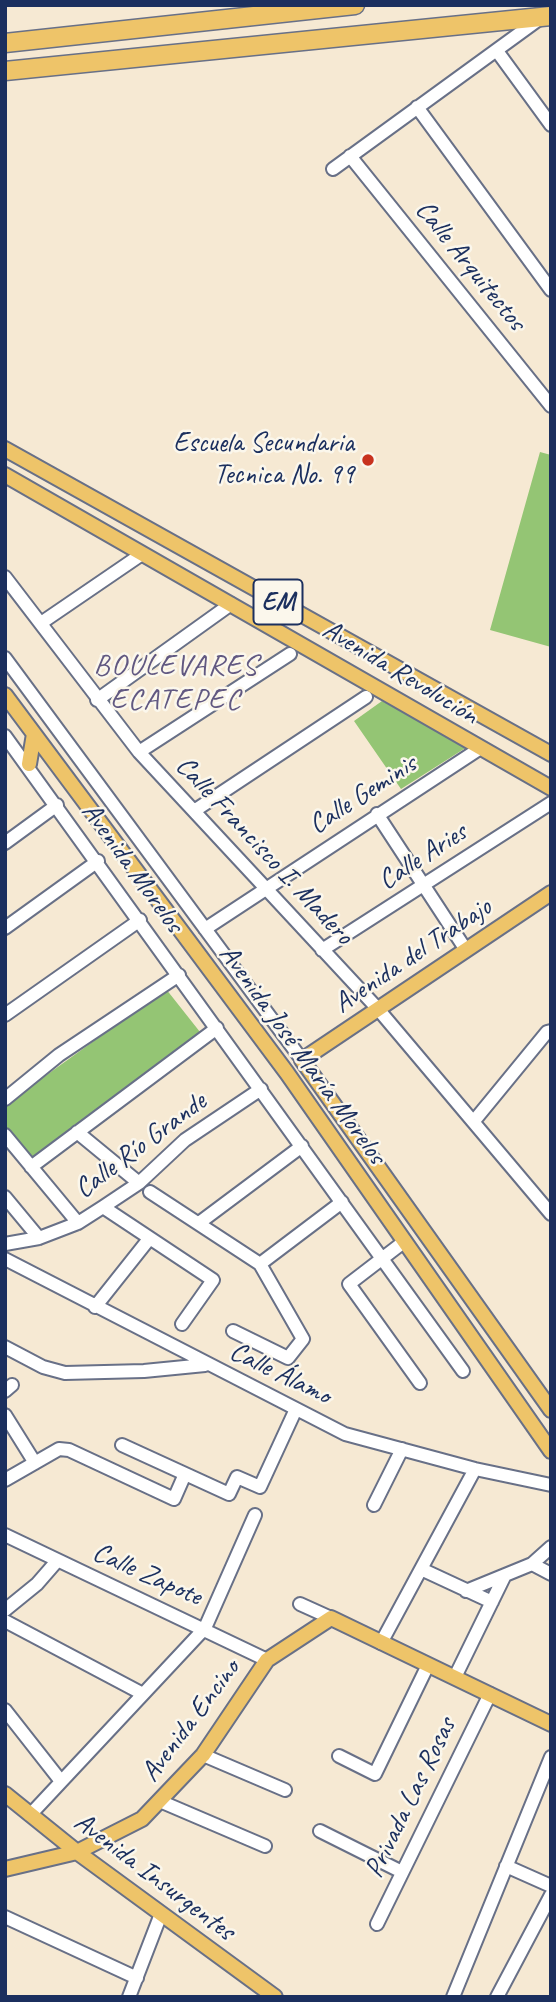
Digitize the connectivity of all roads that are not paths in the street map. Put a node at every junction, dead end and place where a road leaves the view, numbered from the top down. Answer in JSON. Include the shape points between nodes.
{"nodes":[{"id":1,"x":355,"y":5,"type":"edge"},
{"id":2,"x":234,"y":11,"type":"edge"},
{"id":3,"x":546,"y":17,"type":"edge"},
{"id":4,"x":5,"y":41,"type":"edge"},
{"id":5,"x":497,"y":51,"type":"junction"},
{"id":6,"x":42,"y":66,"type":"junction"},
{"id":7,"x":5,"y":71,"type":"edge"},
{"id":8,"x":5,"y":77,"type":"edge"},
{"id":9,"x":417,"y":107,"type":"junction"},
{"id":10,"x":551,"y":125,"type":"edge"},
{"id":11,"x":351,"y":156,"type":"junction"},
{"id":12,"x":332,"y":169,"type":"dead end"},
{"id":13,"x":551,"y":289,"type":"edge"},
{"id":14,"x":551,"y":406,"type":"edge"},
{"id":15,"x":5,"y":449,"type":"edge"},
{"id":16,"x":5,"y":475,"type":"edge"},
{"id":17,"x":142,"y":554,"type":"junction"},
{"id":18,"x":5,"y":577,"type":"edge"},
{"id":19,"x":231,"y":604,"type":"junction"},
{"id":20,"x":41,"y":623,"type":"junction"},
{"id":21,"x":290,"y":653,"type":"dead end"},
{"id":22,"x":5,"y":658,"type":"edge"},
{"id":23,"x":5,"y":695,"type":"edge"},
{"id":24,"x":366,"y":697,"type":"dead end"},
{"id":25,"x":97,"y":700,"type":"junction"},
{"id":26,"x":5,"y":718,"type":"edge"},
{"id":27,"x":24,"y":720,"type":"junction"},
{"id":28,"x":34,"y":734,"type":"junction"},
{"id":29,"x":5,"y":736,"type":"edge"},
{"id":30,"x":479,"y":748,"type":"junction"},
{"id":31,"x":139,"y":752,"type":"junction"},
{"id":32,"x":551,"y":754,"type":"edge"},
{"id":33,"x":29,"y":764,"type":"junction"},
{"id":34,"x":551,"y":788,"type":"edge"},
{"id":35,"x":551,"y":803,"type":"edge"},
{"id":36,"x":57,"y":805,"type":"junction"},
{"id":37,"x":194,"y":811,"type":"junction"},
{"id":38,"x":377,"y":814,"type":"junction"},
{"id":39,"x":5,"y":843,"type":"edge"},
{"id":40,"x":98,"y":861,"type":"junction"},
{"id":41,"x":425,"y":885,"type":"junction"},
{"id":42,"x":266,"y":888,"type":"junction"},
{"id":43,"x":551,"y":893,"type":"edge"},
{"id":44,"x":140,"y":920,"type":"junction"},
{"id":45,"x":5,"y":928,"type":"edge"},
{"id":46,"x":205,"y":929,"type":"junction"},
{"id":47,"x":322,"y":950,"type":"junction"},
{"id":48,"x":466,"y":950,"type":"junction"},
{"id":49,"x":179,"y":975,"type":"junction"},
{"id":50,"x":378,"y":1009,"type":"junction"},
{"id":51,"x":5,"y":1015,"type":"edge"},
{"id":52,"x":217,"y":1028,"type":"junction"},
{"id":53,"x":551,"y":1031,"type":"edge"},
{"id":54,"x":302,"y":1060,"type":"junction"},
{"id":55,"x":287,"y":1073,"type":"junction"},
{"id":56,"x":261,"y":1089,"type":"junction"},
{"id":57,"x":5,"y":1099,"type":"edge"},
{"id":58,"x":341,"y":1117,"type":"junction"},
{"id":59,"x":474,"y":1121,"type":"junction"},
{"id":60,"x":77,"y":1132,"type":"junction"},
{"id":61,"x":5,"y":1135,"type":"edge"},
{"id":62,"x":302,"y":1146,"type":"junction"},
{"id":63,"x":31,"y":1167,"type":"junction"},
{"id":64,"x":139,"y":1183,"type":"junction"},
{"id":65,"x":150,"y":1192,"type":"dead end"},
{"id":66,"x":5,"y":1197,"type":"edge"},
{"id":67,"x":342,"y":1202,"type":"junction"},
{"id":68,"x":103,"y":1208,"type":"junction"},
{"id":69,"x":551,"y":1214,"type":"edge"},
{"id":70,"x":78,"y":1223,"type":"junction"},
{"id":71,"x":199,"y":1223,"type":"junction"},
{"id":72,"x":39,"y":1238,"type":"junction"},
{"id":73,"x":149,"y":1239,"type":"junction"},
{"id":74,"x":405,"y":1241,"type":"junction"},
{"id":75,"x":5,"y":1244,"type":"edge"},
{"id":76,"x":384,"y":1258,"type":"junction"},
{"id":77,"x":5,"y":1259,"type":"edge"},
{"id":78,"x":260,"y":1264,"type":"junction"},
{"id":79,"x":95,"y":1307,"type":"junction"},
{"id":80,"x":182,"y":1324,"type":"dead end"},
{"id":81,"x":233,"y":1331,"type":"dead end"},
{"id":82,"x":5,"y":1347,"type":"edge"},
{"id":83,"x":206,"y":1364,"type":"junction"},
{"id":84,"x":463,"y":1371,"type":"dead end"},
{"id":85,"x":420,"y":1383,"type":"dead end"},
{"id":86,"x":296,"y":1409,"type":"junction"},
{"id":87,"x":551,"y":1410,"type":"edge"},
{"id":88,"x":5,"y":1415,"type":"edge"},
{"id":89,"x":122,"y":1445,"type":"dead end"},
{"id":90,"x":402,"y":1449,"type":"junction"},
{"id":91,"x":551,"y":1451,"type":"edge"},
{"id":92,"x":35,"y":1463,"type":"junction"},
{"id":93,"x":475,"y":1469,"type":"junction"},
{"id":94,"x":185,"y":1474,"type":"junction"},
{"id":95,"x":5,"y":1480,"type":"edge"},
{"id":96,"x":551,"y":1485,"type":"edge"},
{"id":97,"x":374,"y":1505,"type":"dead end"},
{"id":98,"x":255,"y":1515,"type":"dead end"},
{"id":99,"x":5,"y":1535,"type":"edge"},
{"id":100,"x":551,"y":1547,"type":"edge"},
{"id":101,"x":57,"y":1561,"type":"junction"},
{"id":102,"x":532,"y":1564,"type":"junction"},
{"id":103,"x":421,"y":1569,"type":"junction"},
{"id":104,"x":551,"y":1574,"type":"edge"},
{"id":105,"x":504,"y":1577,"type":"junction"},
{"id":106,"x":466,"y":1591,"type":"junction"},
{"id":107,"x":492,"y":1602,"type":"junction"},
{"id":108,"x":300,"y":1604,"type":"dead end"},
{"id":109,"x":5,"y":1610,"type":"edge"},
{"id":110,"x":331,"y":1618,"type":"junction"},
{"id":111,"x":5,"y":1621,"type":"edge"},
{"id":112,"x":205,"y":1628,"type":"junction"},
{"id":113,"x":381,"y":1643,"type":"junction"},
{"id":114,"x":267,"y":1660,"type":"junction"},
{"id":115,"x":428,"y":1665,"type":"junction"},
{"id":116,"x":455,"y":1677,"type":"junction"},
{"id":117,"x":143,"y":1694,"type":"junction"},
{"id":118,"x":490,"y":1694,"type":"junction"},
{"id":119,"x":5,"y":1710,"type":"edge"},
{"id":120,"x":551,"y":1724,"type":"edge"},
{"id":121,"x":203,"y":1755,"type":"junction"},
{"id":122,"x":339,"y":1756,"type":"dead end"},
{"id":123,"x":551,"y":1757,"type":"edge"},
{"id":124,"x":60,"y":1780,"type":"junction"},
{"id":125,"x":285,"y":1790,"type":"dead end"},
{"id":126,"x":5,"y":1794,"type":"edge"},
{"id":127,"x":162,"y":1802,"type":"junction"},
{"id":128,"x":30,"y":1815,"type":"junction"},
{"id":129,"x":320,"y":1831,"type":"dead end"},
{"id":130,"x":265,"y":1846,"type":"dead end"},
{"id":131,"x":77,"y":1852,"type":"junction"},
{"id":132,"x":506,"y":1866,"type":"junction"},
{"id":133,"x":6,"y":1870,"type":"edge"},
{"id":134,"x":402,"y":1872,"type":"junction"},
{"id":135,"x":551,"y":1885,"type":"edge"},
{"id":136,"x":551,"y":1895,"type":"edge"},
{"id":137,"x":161,"y":1914,"type":"junction"},
{"id":138,"x":5,"y":1917,"type":"edge"},
{"id":139,"x":377,"y":1924,"type":"dead end"},
{"id":140,"x":137,"y":1978,"type":"junction"},
{"id":141,"x":129,"y":1997,"type":"edge"},
{"id":142,"x":275,"y":1997,"type":"edge"},
{"id":143,"x":453,"y":1997,"type":"edge"},
{"id":144,"x":497,"y":1997,"type":"edge"}],
"edges":[{"from":1,"to":2,"type":"highway"},
{"from":2,"to":4,"type":"highway"},
{"from":3,"to":5,"type":"street"},
{"from":3,"to":6,"type":"highway"},
{"from":5,"to":9,"type":"street"},
{"from":5,"to":10,"type":"street"},
{"from":6,"to":7,"type":"highway"},
{"from":6,"to":8,"type":"highway"},
{"from":9,"to":11,"type":"street"},
{"from":9,"to":13,"type":"street"},
{"from":11,"to":12,"type":"street"},
{"from":11,"to":14,"type":"street","name":"Calle Arquitectos"},
{"from":15,"to":32,"type":"main road","name":"Avenida Revolución","number":"EM"},
{"from":16,"to":17,"type":"main road","name":"Avenida Revolución","number":"EM"},
{"from":17,"to":19,"type":"main road","name":"Avenida Revolución","number":"EM"},
{"from":17,"to":20,"type":"street"},
{"from":18,"to":20,"type":"street","name":"Calle Francisco I. Madero"},
{"from":19,"to":25,"type":"street"},
{"from":19,"to":30,"type":"main road","name":"Avenida Revolución","number":"EM"},
{"from":20,"to":25,"type":"street","name":"Calle Francisco I. Madero"},
{"from":21,"to":31,"type":"street"},
{"from":22,"to":46,"type":"street","name":"Avenida José María Morelos"},
{"from":23,"to":27,"type":"main road","name":"Avenida José María Morelos"},
{"from":24,"to":37,"type":"street"},
{"from":25,"to":31,"type":"street","name":"Calle Francisco I. Madero"},
{"from":26,"to":27,"type":"main road"},
{"from":27,"to":28,"type":"main road","name":"Avenida José María Morelos"},
{"from":28,"to":33,"type":"main road"},
{"from":28,"to":55,"type":"main road","name":"Avenida José María Morelos"},
{"from":29,"to":33,"type":"street","name":"Avenida Morelos"},
{"from":30,"to":34,"type":"main road","name":"Avenida Revolución","number":"EM"},
{"from":30,"to":38,"type":"street","name":"Calle Geminis"},
{"from":31,"to":37,"type":"street","name":"Calle Francisco I. Madero"},
{"from":33,"to":36,"type":"street","name":"Avenida Morelos"},
{"from":35,"to":41,"type":"street","name":"Calle Aries"},
{"from":36,"to":39,"type":"street"},
{"from":36,"to":40,"type":"street","name":"Avenida Morelos"},
{"from":37,"to":42,"type":"street","name":"Calle Francisco I. Madero"},
{"from":38,"to":41,"type":"street"},
{"from":38,"to":42,"type":"street","name":"Calle Geminis"},
{"from":40,"to":44,"type":"street","name":"Avenida Morelos"},
{"from":40,"to":45,"type":"street"},
{"from":41,"to":47,"type":"street","name":"Calle Aries"},
{"from":41,"to":48,"type":"street"},
{"from":42,"to":46,"type":"street","name":"Calle Geminis"},
{"from":42,"to":47,"type":"street","name":"Calle Francisco I. Madero"},
{"from":43,"to":48,"type":"main road","name":"Avenida del Trabajo"},
{"from":44,"to":49,"type":"street","name":"Avenida Morelos"},
{"from":44,"to":51,"type":"street"},
{"from":46,"to":54,"type":"street","name":"Avenida José María Morelos"},
{"from":47,"to":50,"type":"street","name":"Calle Francisco I. Madero"},
{"from":48,"to":50,"type":"main road","name":"Avenida del Trabajo"},
{"from":49,"to":52,"type":"street","name":"Avenida Morelos"},
{"from":49,"to":57,"type":"street","via":[[59,1055]]},
{"from":50,"to":54,"type":"main road","name":"Avenida del Trabajo"},
{"from":50,"to":59,"type":"street","name":"Calle Francisco I. Madero"},
{"from":52,"to":56,"type":"street","name":"Avenida Morelos"},
{"from":52,"to":60,"type":"street"},
{"from":53,"to":59,"type":"street"},
{"from":54,"to":58,"type":"main road","name":"Avenida José María Morelos"},
{"from":55,"to":58,"type":"main road"},
{"from":55,"to":74,"type":"main road","name":"Avenida José María Morelos"},
{"from":56,"to":62,"type":"street","name":"Avenida Morelos"},
{"from":56,"to":64,"type":"street","name":"Calle Río Grande","via":[[185,1140]]},
{"from":58,"to":87,"type":"main road","name":"Avenida José María Morelos"},
{"from":59,"to":69,"type":"street","name":"Calle Francisco I. Madero"},
{"from":60,"to":63,"type":"street"},
{"from":60,"to":64,"type":"street"},
{"from":61,"to":63,"type":"street"},
{"from":62,"to":67,"type":"street","name":"Avenida Morelos"},
{"from":62,"to":71,"type":"street"},
{"from":63,"to":70,"type":"street"},
{"from":64,"to":68,"type":"street","name":"Calle Río Grande"},
{"from":65,"to":71,"type":"street"},
{"from":66,"to":72,"type":"street"},
{"from":67,"to":76,"type":"street","name":"Avenida Morelos"},
{"from":67,"to":78,"type":"street"},
{"from":68,"to":70,"type":"street","name":"Calle Río Grande"},
{"from":68,"to":73,"type":"street"},
{"from":70,"to":72,"type":"street","name":"Calle Río Grande"},
{"from":71,"to":78,"type":"street"},
{"from":72,"to":75,"type":"street","name":"Calle Río Grande"},
{"from":73,"to":79,"type":"street"},
{"from":73,"to":80,"type":"street","via":[[213,1280]]},
{"from":74,"to":76,"type":"street"},
{"from":74,"to":91,"type":"main road","name":"Avenida José María Morelos"},
{"from":76,"to":84,"type":"street","name":"Avenida Morelos"},
{"from":76,"to":85,"type":"street","via":[[349,1284]]},
{"from":77,"to":79,"type":"street","name":"Calle Álamo"},
{"from":78,"to":81,"type":"street","via":[[303,1339],[288,1358]]},
{"from":79,"to":83,"type":"street","name":"Calle Álamo"},
{"from":82,"to":83,"type":"street","via":[[65,1373]]},
{"from":83,"to":86,"type":"street","name":"Calle Álamo"},
{"from":86,"to":90,"type":"street","name":"Calle Álamo","via":[[345,1434]]},
{"from":86,"to":94,"type":"street","via":[[260,1488],[237,1477],[229,1494]]},
{"from":88,"to":92,"type":"street"},
{"from":89,"to":94,"type":"street"},
{"from":90,"to":93,"type":"street","name":"Calle Álamo"},
{"from":90,"to":97,"type":"street"},
{"from":92,"to":94,"type":"street","via":[[59,1449],[69,1450],[174,1499]]},
{"from":92,"to":95,"type":"street"},
{"from":93,"to":96,"type":"street","name":"Calle Álamo"},
{"from":93,"to":103,"type":"street"},
{"from":98,"to":112,"type":"street"},
{"from":99,"to":101,"type":"street","name":"Calle Zapote"},
{"from":100,"to":102,"type":"street"},
{"from":101,"to":109,"type":"street"},
{"from":101,"to":112,"type":"street","name":"Calle Zapote"},
{"from":102,"to":104,"type":"street"},
{"from":102,"to":105,"type":"street"},
{"from":103,"to":106,"type":"street"},
{"from":103,"to":113,"type":"street"},
{"from":105,"to":106,"type":"street"},
{"from":105,"to":107,"type":"street"},
{"from":106,"to":107,"type":"street"},
{"from":107,"to":116,"type":"street"},
{"from":108,"to":110,"type":"street"},
{"from":110,"to":113,"type":"main road"},
{"from":110,"to":114,"type":"main road","name":"Avenida Encino"},
{"from":111,"to":117,"type":"street"},
{"from":112,"to":114,"type":"street","name":"Calle Zapote"},
{"from":112,"to":117,"type":"street"},
{"from":113,"to":115,"type":"main road"},
{"from":114,"to":121,"type":"main road","name":"Avenida Encino"},
{"from":115,"to":116,"type":"main road"},
{"from":115,"to":122,"type":"street","via":[[375,1774]]},
{"from":116,"to":118,"type":"main road"},
{"from":117,"to":124,"type":"street"},
{"from":118,"to":120,"type":"main road"},
{"from":118,"to":134,"type":"street","name":"Privada Las Rosas"},
{"from":119,"to":124,"type":"street"},
{"from":121,"to":125,"type":"street"},
{"from":121,"to":127,"type":"main road","name":"Avenida Encino"},
{"from":123,"to":132,"type":"street"},
{"from":124,"to":128,"type":"street"},
{"from":126,"to":128,"type":"main road","name":"Avenida Insurgentes"},
{"from":127,"to":130,"type":"street"},
{"from":127,"to":131,"type":"main road","name":"Avenida Encino","via":[[142,1819]]},
{"from":128,"to":131,"type":"main road","name":"Avenida Insurgentes"},
{"from":129,"to":134,"type":"street"},
{"from":131,"to":133,"type":"main road","name":"Avenida Encino"},
{"from":131,"to":137,"type":"main road","name":"Avenida Insurgentes"},
{"from":132,"to":135,"type":"street"},
{"from":132,"to":143,"type":"street"},
{"from":134,"to":139,"type":"street","name":"Privada Las Rosas"},
{"from":136,"to":144,"type":"street"},
{"from":137,"to":140,"type":"street"},
{"from":137,"to":142,"type":"main road","name":"Avenida Insurgentes"},
{"from":138,"to":140,"type":"street"},
{"from":140,"to":141,"type":"street"}]}
